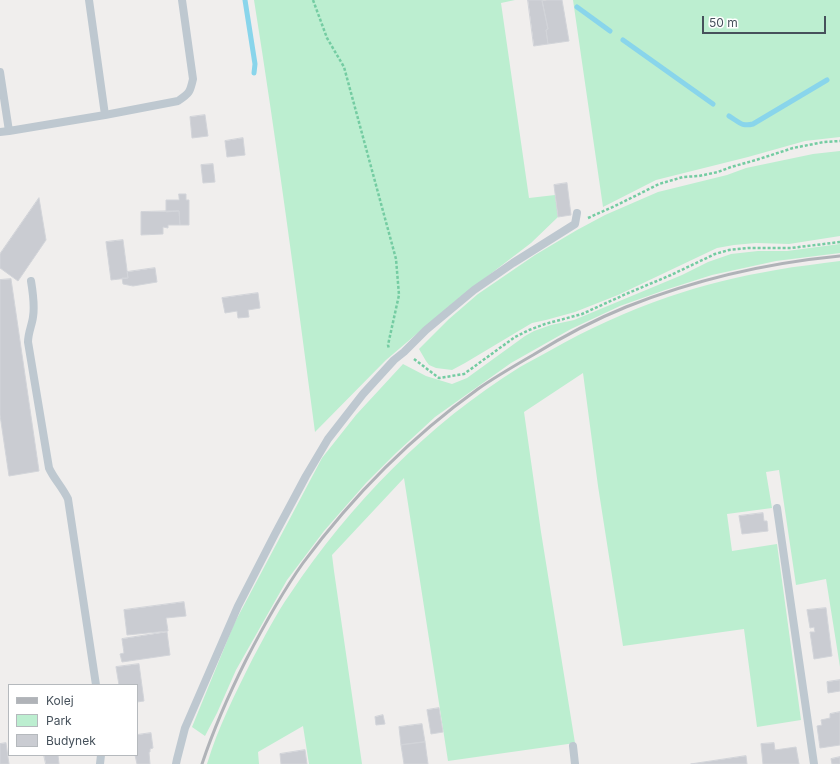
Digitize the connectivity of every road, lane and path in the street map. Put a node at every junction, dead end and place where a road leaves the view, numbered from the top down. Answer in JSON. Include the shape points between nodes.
{"nodes":[{"id":1,"x":89,"y":0,"type":"edge"},
{"id":2,"x":182,"y":0,"type":"edge"},
{"id":3,"x":313,"y":0,"type":"edge"},
{"id":4,"x":0,"y":72,"type":"edge"},
{"id":5,"x":105,"y":114,"type":"junction"},
{"id":6,"x":9,"y":131,"type":"junction"},
{"id":7,"x":0,"y":132,"type":"edge"},
{"id":8,"x":840,"y":141,"type":"edge"},
{"id":9,"x":577,"y":213,"type":"dead end"},
{"id":10,"x":575,"y":224,"type":"junction"},
{"id":11,"x":840,"y":242,"type":"edge"},
{"id":12,"x":31,"y":281,"type":"dead end"},
{"id":13,"x":404,"y":352,"type":"junction"},
{"id":14,"x":394,"y":360,"type":"junction"},
{"id":15,"x":777,"y":508,"type":"dead end"},
{"id":16,"x":96,"y":684,"type":"edge"},
{"id":17,"x":573,"y":746,"type":"dead end"},
{"id":18,"x":176,"y":764,"type":"edge"},
{"id":19,"x":576,"y":764,"type":"edge"},
{"id":20,"x":814,"y":764,"type":"edge"}],
"edges":[{"from":1,"to":5,"type":"lane"},
{"from":2,"to":5,"type":"lane","via":[[193,78],[187,95],[178,101]]},
{"from":3,"to":14,"type":"path","via":[[327,38],[344,67],[396,259],[399,295],[388,345]]},
{"from":4,"to":6,"type":"lane"},
{"from":5,"to":6,"type":"lane"},
{"from":6,"to":7,"type":"lane"},
{"from":8,"to":10,"type":"path","via":[[793,148],[718,172],[683,177],[659,184]]},
{"from":9,"to":10,"type":"lane"},
{"from":10,"to":13,"type":"lane","via":[[474,290]]},
{"from":11,"to":13,"type":"path","via":[[791,248],[748,248],[715,254],[582,314],[529,330],[515,337],[464,374],[439,378]]},
{"from":12,"to":16,"type":"lane","via":[[34,306],[28,342],[49,468],[68,499]]},
{"from":13,"to":14,"type":"lane"},
{"from":14,"to":18,"type":"lane","via":[[328,439],[306,476],[238,606],[185,728]]},
{"from":15,"to":20,"type":"lane"},
{"from":17,"to":19,"type":"lane"}]}
